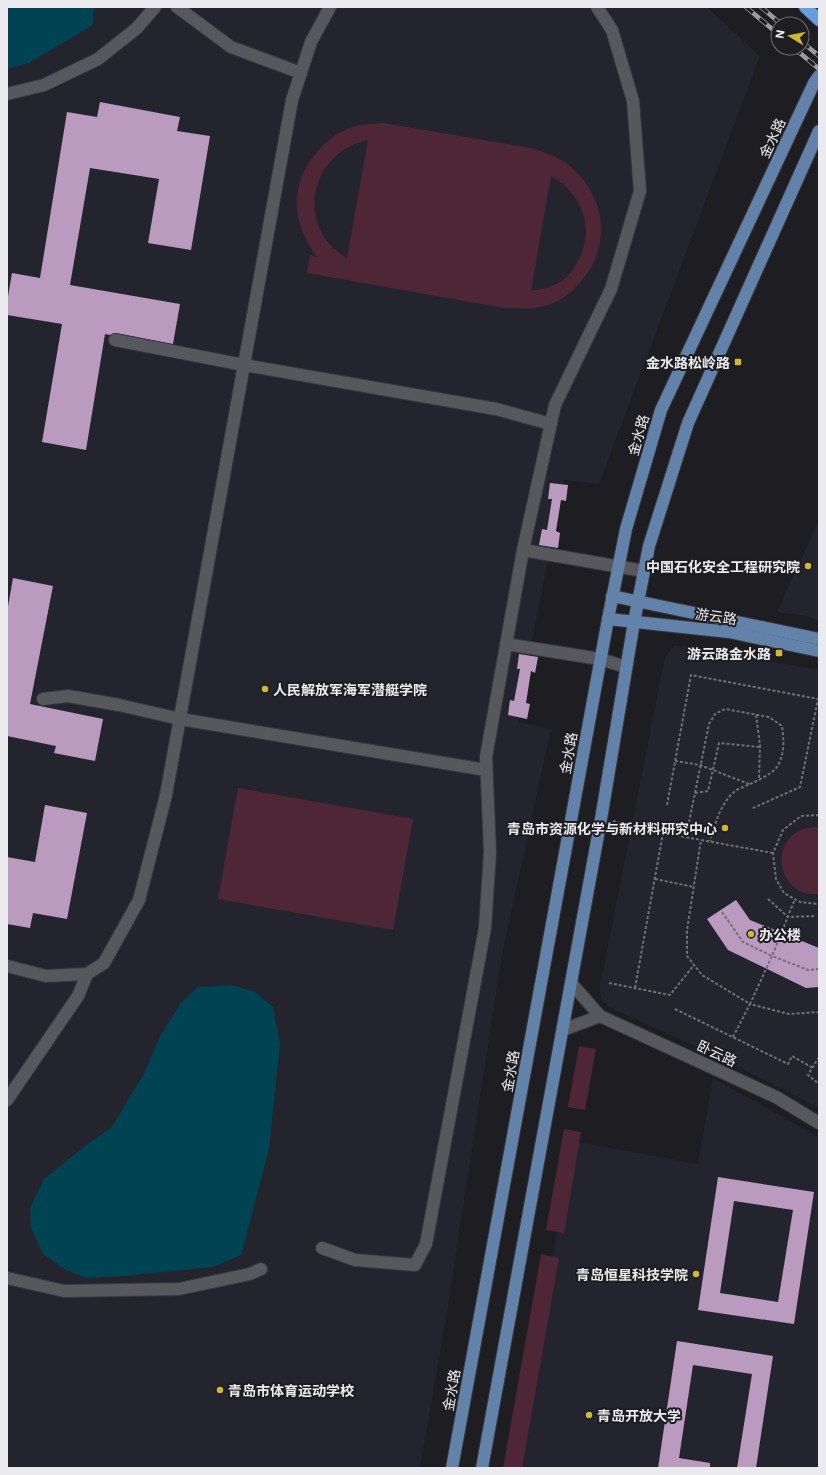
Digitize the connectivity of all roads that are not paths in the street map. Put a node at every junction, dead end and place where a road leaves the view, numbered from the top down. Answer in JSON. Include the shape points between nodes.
{"nodes":[{"id":1,"x":155,"y":7,"type":"edge"},
{"id":2,"x":177,"y":7,"type":"edge"},
{"id":3,"x":330,"y":7,"type":"edge"},
{"id":4,"x":597,"y":7,"type":"edge"},
{"id":5,"x":805,"y":7,"type":"edge"},
{"id":6,"x":819,"y":20,"type":"edge"},
{"id":7,"x":301,"y":72,"type":"junction"},
{"id":8,"x":819,"y":76,"type":"edge"},
{"id":9,"x":7,"y":94,"type":"edge"},
{"id":10,"x":819,"y":131,"type":"edge"},
{"id":11,"x":114,"y":340,"type":"dead end"},
{"id":12,"x":244,"y":365,"type":"junction"},
{"id":13,"x":551,"y":424,"type":"junction"},
{"id":14,"x":523,"y":550,"type":"junction"},
{"id":15,"x":618,"y":566,"type":"junction"},
{"id":16,"x":644,"y":571,"type":"junction"},
{"id":17,"x":612,"y":596,"type":"junction"},
{"id":18,"x":638,"y":601,"type":"junction"},
{"id":19,"x":608,"y":619,"type":"junction"},
{"id":20,"x":634,"y":622,"type":"junction"},
{"id":21,"x":819,"y":639,"type":"edge"},
{"id":22,"x":506,"y":644,"type":"junction"},
{"id":23,"x":819,"y":651,"type":"edge"},
{"id":24,"x":600,"y":659,"type":"junction"},
{"id":25,"x":626,"y":667,"type":"junction"},
{"id":26,"x":43,"y":699,"type":"dead end"},
{"id":27,"x":180,"y":719,"type":"junction"},
{"id":28,"x":486,"y":770,"type":"junction"},
{"id":29,"x":7,"y":966,"type":"edge"},
{"id":30,"x":87,"y":974,"type":"junction"},
{"id":31,"x":571,"y":983,"type":"junction"},
{"id":32,"x":600,"y":1016,"type":"junction"},
{"id":33,"x":563,"y":1030,"type":"junction"},
{"id":34,"x":7,"y":1100,"type":"edge"},
{"id":35,"x":819,"y":1123,"type":"edge"},
{"id":36,"x":322,"y":1248,"type":"dead end"},
{"id":37,"x":262,"y":1269,"type":"dead end"},
{"id":38,"x":7,"y":1278,"type":"edge"},
{"id":39,"x":452,"y":1468,"type":"edge"},
{"id":40,"x":482,"y":1468,"type":"edge"}],
"edges":[{"from":1,"to":9,"type":"street","via":[[137,28],[98,59],[44,85]]},
{"from":2,"to":7,"type":"street","via":[[231,47]]},
{"from":3,"to":7,"type":"street","via":[[311,42]]},
{"from":4,"to":13,"type":"street","via":[[612,30],[633,101],[640,190],[611,289],[555,405]]},
{"from":5,"to":6,"type":"highway"},
{"from":7,"to":12,"type":"street","via":[[292,100]]},
{"from":8,"to":15,"type":"main road","name":"金水路","via":[[661,410],[626,529]]},
{"from":10,"to":16,"type":"main road","via":[[688,423],[649,546]]},
{"from":11,"to":12,"type":"street"},
{"from":12,"to":13,"type":"street","via":[[496,409]]},
{"from":12,"to":27,"type":"street"},
{"from":13,"to":14,"type":"street"},
{"from":14,"to":15,"type":"street"},
{"from":14,"to":22,"type":"street"},
{"from":15,"to":16,"type":"street"},
{"from":15,"to":17,"type":"main road","name":"金水路"},
{"from":16,"to":18,"type":"main road"},
{"from":17,"to":18,"type":"main road","name":"游云路"},
{"from":17,"to":19,"type":"main road","name":"金水路"},
{"from":18,"to":20,"type":"main road"},
{"from":18,"to":21,"type":"main road","name":"游云路"},
{"from":19,"to":20,"type":"main road","name":"游云路"},
{"from":19,"to":24,"type":"main road","name":"金水路"},
{"from":20,"to":23,"type":"main road","name":"游云路","via":[[729,632]]},
{"from":20,"to":25,"type":"main road"},
{"from":22,"to":24,"type":"street"},
{"from":22,"to":28,"type":"street","via":[[486,757]]},
{"from":24,"to":25,"type":"street"},
{"from":24,"to":39,"type":"main road","name":"金水路"},
{"from":25,"to":31,"type":"main road"},
{"from":26,"to":27,"type":"street","via":[[68,696]]},
{"from":27,"to":28,"type":"street"},
{"from":27,"to":30,"type":"street","via":[[166,795],[139,900],[104,963]]},
{"from":28,"to":36,"type":"street","via":[[490,852],[485,928],[426,1244],[415,1265],[355,1260]]},
{"from":29,"to":30,"type":"street","via":[[46,976]]},
{"from":30,"to":34,"type":"street","via":[[78,996]]},
{"from":31,"to":32,"type":"street","name":"卧云路"},
{"from":31,"to":33,"type":"main road"},
{"from":32,"to":33,"type":"street"},
{"from":32,"to":35,"type":"street","name":"卧云路","via":[[776,1097]]},
{"from":33,"to":40,"type":"main road"},
{"from":37,"to":38,"type":"street","via":[[250,1274],[179,1289],[64,1291]]}]}
